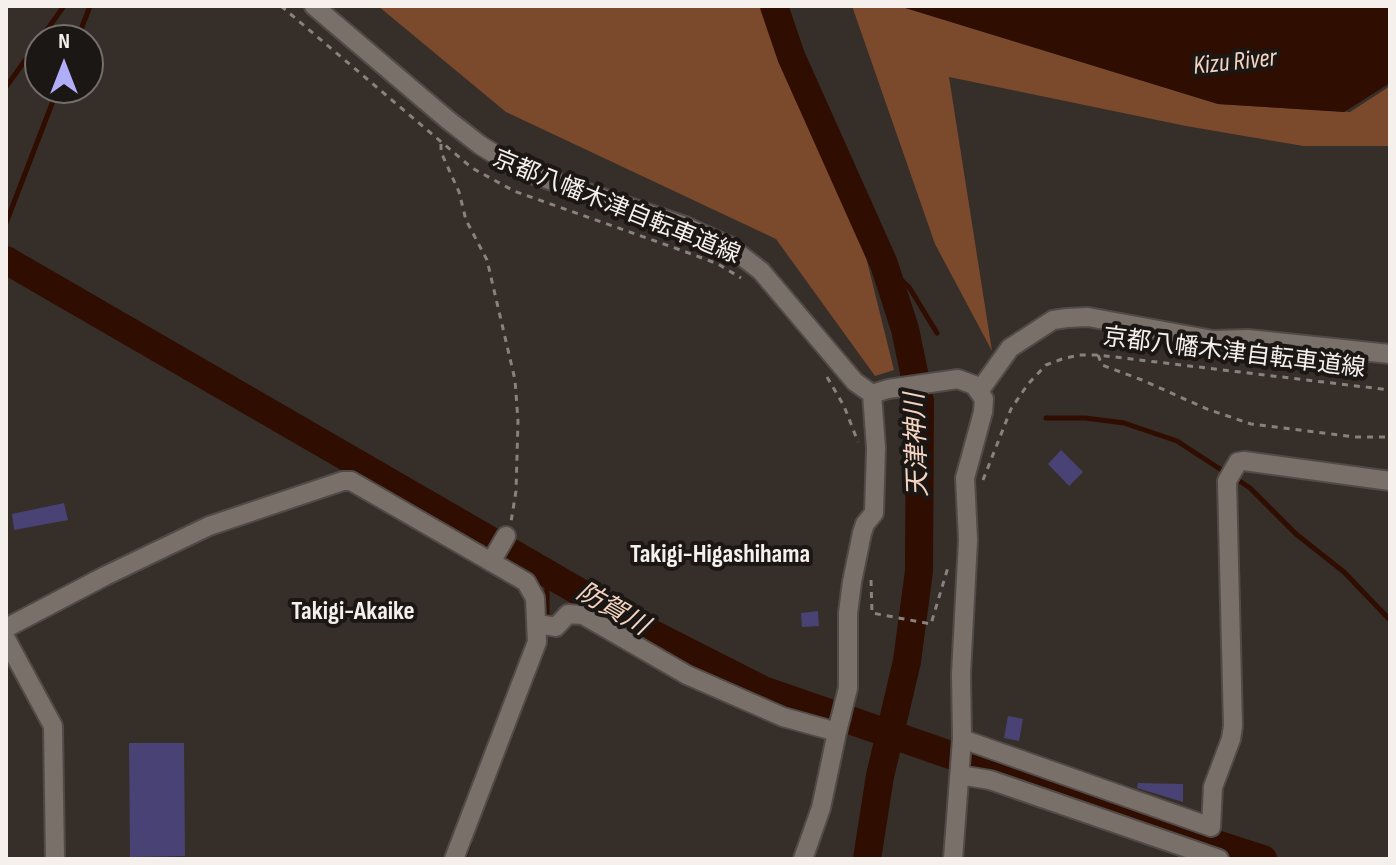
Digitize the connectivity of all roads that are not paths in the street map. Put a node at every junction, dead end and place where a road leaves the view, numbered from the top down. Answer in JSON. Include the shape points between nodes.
{"nodes":[{"id":1,"x":314,"y":6,"type":"edge"},
{"id":2,"x":1390,"y":354,"type":"edge"},
{"id":3,"x":980,"y":390,"type":"junction"},
{"id":4,"x":872,"y":394,"type":"junction"},
{"id":5,"x":1390,"y":481,"type":"edge"},
{"id":6,"x":506,"y":536,"type":"road end"},
{"id":7,"x":493,"y":559,"type":"junction"},
{"id":8,"x":538,"y":624,"type":"junction"},
{"id":9,"x":6,"y":628,"type":"edge"},
{"id":10,"x":6,"y":639,"type":"edge"},
{"id":11,"x":837,"y":732,"type":"junction"},
{"id":12,"x":962,"y":739,"type":"junction"},
{"id":13,"x":960,"y":775,"type":"junction"},
{"id":14,"x":1211,"y":858,"type":"edge"},
{"id":15,"x":55,"y":859,"type":"edge"},
{"id":16,"x":454,"y":859,"type":"edge"},
{"id":17,"x":803,"y":859,"type":"edge"},
{"id":18,"x":953,"y":859,"type":"edge"}],
"edges":[{"from":1,"to":4,"type":"street","via":[[448,120],[506,161],[729,246],[761,271],[855,382]]},
{"from":2,"to":3,"type":"street","via":[[1213,340],[1088,317],[1067,318],[1053,320],[1010,348]]},
{"from":3,"to":4,"type":"street","via":[[966,380]]},
{"from":3,"to":12,"type":"street","via":[[983,412],[965,478]]},
{"from":4,"to":11,"type":"street","via":[[874,513],[862,533],[852,582],[848,688]]},
{"from":5,"to":12,"type":"street","via":[[1244,461],[1227,481],[1233,726],[1213,787],[1211,827]]},
{"from":6,"to":7,"type":"street"},
{"from":7,"to":8,"type":"street","via":[[526,582],[535,598]]},
{"from":7,"to":9,"type":"street","via":[[343,481],[209,526]]},
{"from":8,"to":11,"type":"street","via":[[556,627],[568,614],[583,615],[687,675],[783,717]]},
{"from":8,"to":16,"type":"street","via":[[537,642]]},
{"from":10,"to":15,"type":"street","via":[[53,726]]},
{"from":11,"to":17,"type":"street","via":[[821,808]]},
{"from":12,"to":13,"type":"street"},
{"from":13,"to":14,"type":"street","via":[[990,780]]},
{"from":13,"to":18,"type":"street"}]}
